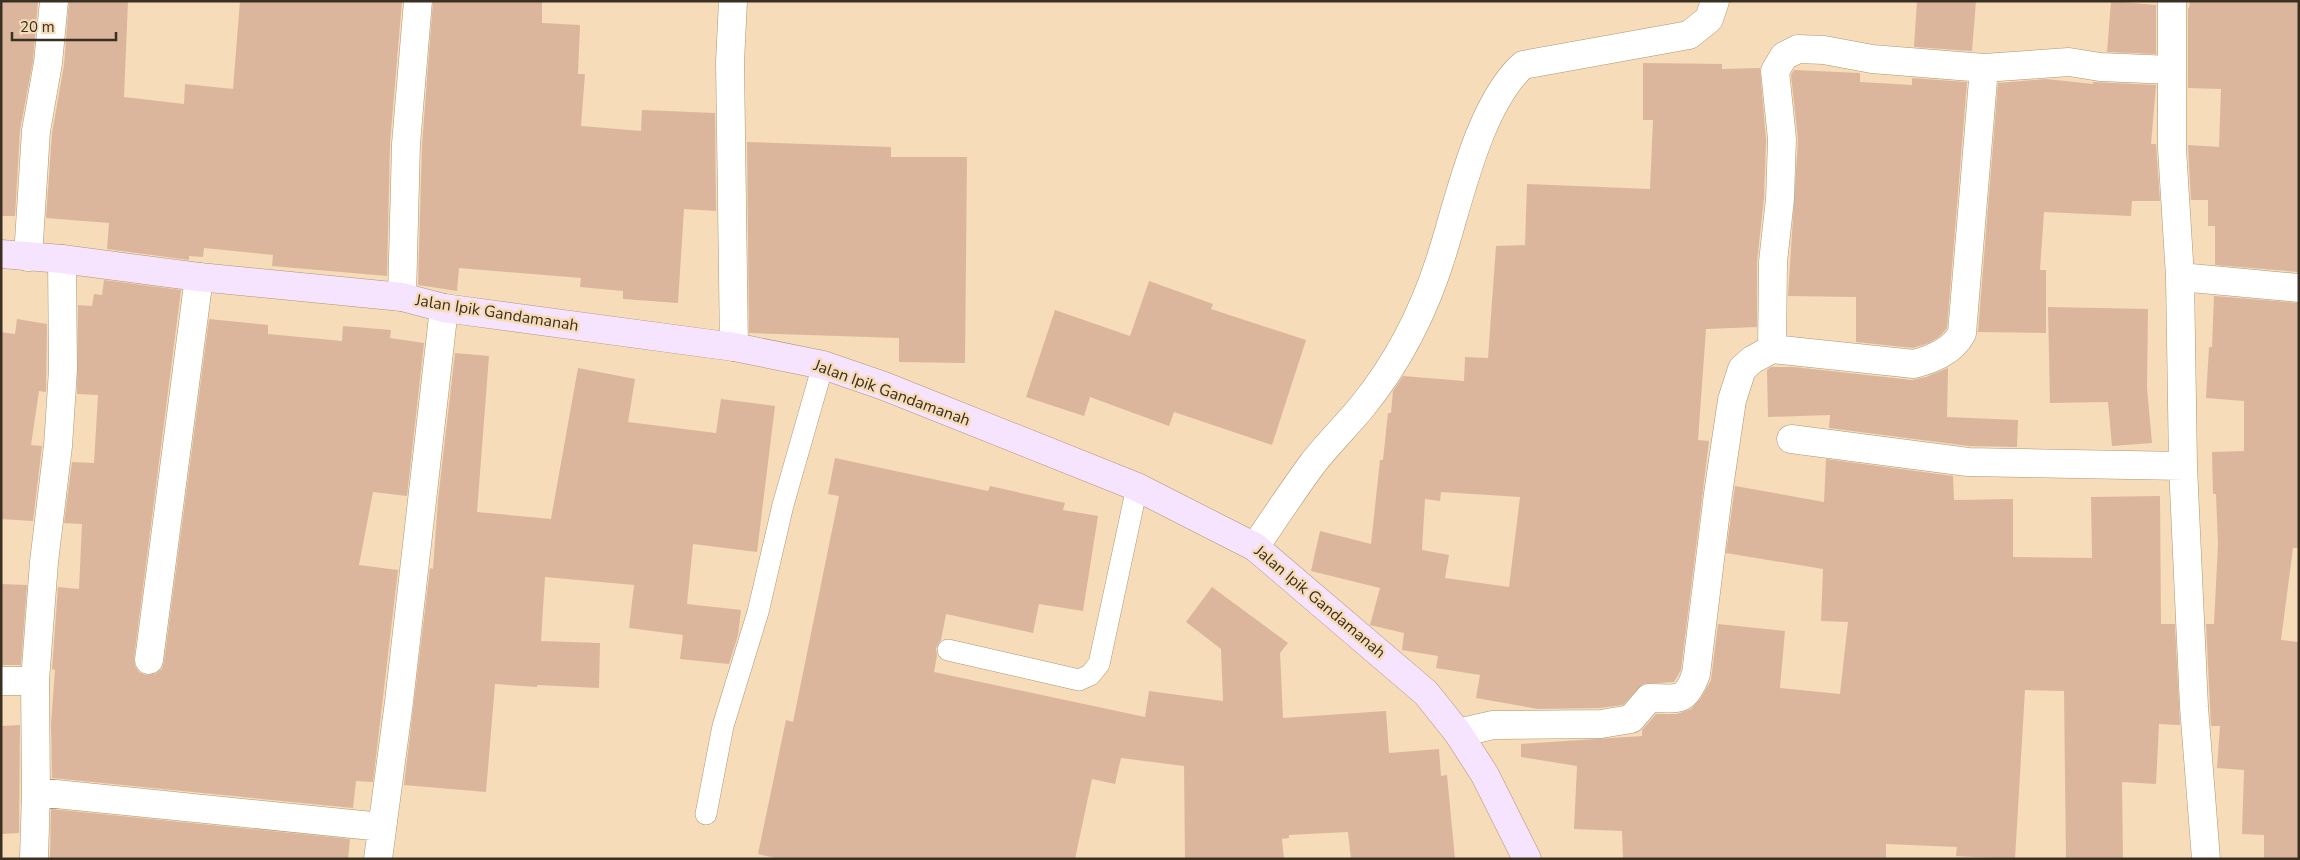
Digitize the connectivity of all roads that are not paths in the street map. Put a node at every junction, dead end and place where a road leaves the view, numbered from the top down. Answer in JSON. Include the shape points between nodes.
{"nodes":[{"id":1,"x":54,"y":1,"type":"edge"},
{"id":2,"x":418,"y":1,"type":"edge"},
{"id":3,"x":733,"y":1,"type":"edge"},
{"id":4,"x":1715,"y":1,"type":"edge"},
{"id":5,"x":2172,"y":1,"type":"edge"},
{"id":6,"x":1984,"y":68,"type":"junction"},
{"id":7,"x":2172,"y":70,"type":"junction"},
{"id":8,"x":1,"y":254,"type":"edge"},
{"id":9,"x":28,"y":257,"type":"junction"},
{"id":10,"x":62,"y":259,"type":"junction"},
{"id":11,"x":2180,"y":276,"type":"junction"},
{"id":12,"x":199,"y":277,"type":"junction"},
{"id":13,"x":2299,"y":288,"type":"edge"},
{"id":14,"x":402,"y":298,"type":"junction"},
{"id":15,"x":444,"y":308,"type":"junction"},
{"id":16,"x":734,"y":347,"type":"junction"},
{"id":17,"x":1772,"y":350,"type":"junction"},
{"id":18,"x":823,"y":365,"type":"junction"},
{"id":19,"x":1791,"y":439,"type":"dead end"},
{"id":20,"x":2183,"y":466,"type":"junction"},
{"id":21,"x":1137,"y":487,"type":"junction"},
{"id":22,"x":1255,"y":547,"type":"junction"},
{"id":23,"x":948,"y":650,"type":"dead end"},
{"id":24,"x":149,"y":660,"type":"dead end"},
{"id":25,"x":1,"y":681,"type":"edge"},
{"id":26,"x":36,"y":681,"type":"junction"},
{"id":27,"x":1458,"y":733,"type":"junction"},
{"id":28,"x":36,"y":792,"type":"junction"},
{"id":29,"x":706,"y":814,"type":"dead end"},
{"id":30,"x":382,"y":827,"type":"junction"},
{"id":31,"x":34,"y":859,"type":"edge"},
{"id":32,"x":378,"y":859,"type":"edge"},
{"id":33,"x":1526,"y":859,"type":"edge"},
{"id":34,"x":2206,"y":859,"type":"edge"}],
"edges":[{"from":1,"to":9,"type":"street","via":[[48,63],[36,131]]},
{"from":2,"to":14,"type":"street","via":[[406,144]]},
{"from":3,"to":16,"type":"street","via":[[730,62]]},
{"from":4,"to":22,"type":"street","via":[[1710,19],[1690,35],[1523,65],[1516,72],[1490,111],[1464,178],[1443,253],[1411,333],[1362,407],[1314,462]]},
{"from":5,"to":7,"type":"street"},
{"from":6,"to":7,"type":"street","via":[[2069,62],[2100,67]]},
{"from":6,"to":17,"type":"street","via":[[1967,284],[1962,333],[1958,340],[1931,360],[1914,364]]},
{"from":6,"to":17,"type":"street","via":[[1872,59],[1798,48],[1784,56],[1775,71],[1782,139],[1773,262]]},
{"from":7,"to":11,"type":"street","via":[[2172,148]]},
{"from":8,"to":9,"type":"street","name":"Jalan Ipik Gandamanah"},
{"from":9,"to":10,"type":"street","name":"Jalan Ipik Gandamanah"},
{"from":10,"to":12,"type":"street","name":"Jalan Ipik Gandamanah"},
{"from":10,"to":26,"type":"street","via":[[64,370],[44,562]]},
{"from":11,"to":13,"type":"street"},
{"from":11,"to":20,"type":"street"},
{"from":12,"to":14,"type":"street","name":"Jalan Ipik Gandamanah"},
{"from":12,"to":24,"type":"street"},
{"from":14,"to":15,"type":"street","name":"Jalan Ipik Gandamanah"},
{"from":15,"to":16,"type":"street","name":"Jalan Ipik Gandamanah"},
{"from":15,"to":30,"type":"street"},
{"from":16,"to":18,"type":"street","name":"Jalan Ipik Gandamanah"},
{"from":17,"to":27,"type":"street","via":[[1742,369],[1732,400],[1696,674],[1690,691],[1680,698],[1649,698],[1631,719],[1563,726],[1493,725]]},
{"from":18,"to":21,"type":"street","name":"Jalan Ipik Gandamanah","via":[[884,386]]},
{"from":18,"to":29,"type":"lane","via":[[783,505],[758,612],[723,726]]},
{"from":19,"to":20,"type":"street","via":[[1968,462]]},
{"from":20,"to":34,"type":"street","via":[[2194,707]]},
{"from":21,"to":22,"type":"street","name":"Jalan Ipik Gandamanah"},
{"from":21,"to":23,"type":"lane","via":[[1098,664],[1090,675],[1079,680]]},
{"from":22,"to":27,"type":"street","name":"Jalan Ipik Gandamanah","via":[[1419,686]]},
{"from":25,"to":26,"type":"street"},
{"from":26,"to":28,"type":"street"},
{"from":27,"to":33,"type":"street","name":"Jalan Ipik Gandamanah","via":[[1485,775]]},
{"from":28,"to":30,"type":"street"},
{"from":28,"to":31,"type":"street"},
{"from":30,"to":32,"type":"street"}]}
